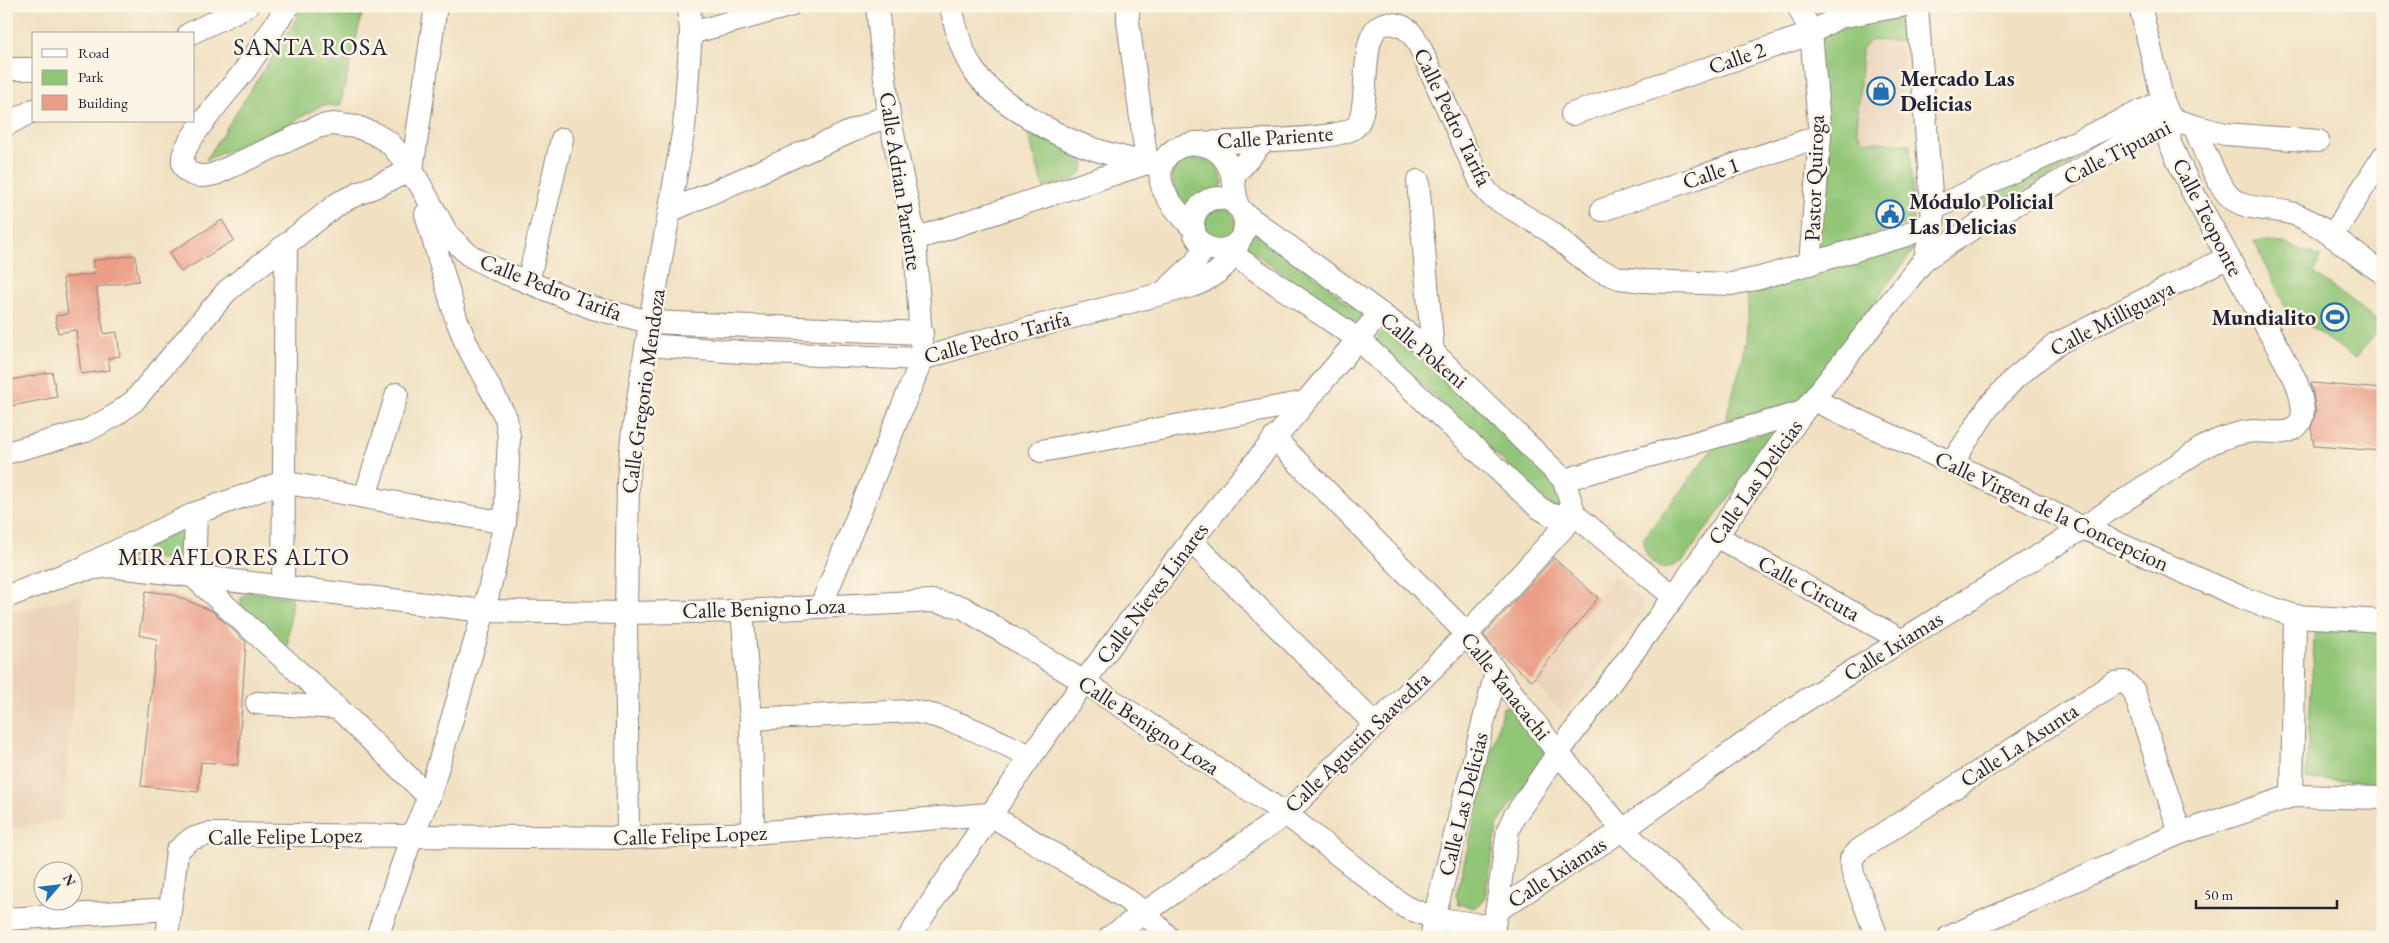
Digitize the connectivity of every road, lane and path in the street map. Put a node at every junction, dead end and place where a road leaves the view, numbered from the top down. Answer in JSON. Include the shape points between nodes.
{"nodes":[{"id":1,"x":247,"y":6,"type":"edge"},
{"id":2,"x":288,"y":6,"type":"edge"},
{"id":3,"x":436,"y":6,"type":"edge"},
{"id":4,"x":689,"y":6,"type":"edge"},
{"id":5,"x":789,"y":6,"type":"edge"},
{"id":6,"x":877,"y":6,"type":"edge"},
{"id":7,"x":952,"y":6,"type":"edge"},
{"id":8,"x":1128,"y":6,"type":"edge"},
{"id":9,"x":1798,"y":6,"type":"edge"},
{"id":10,"x":1901,"y":6,"type":"edge"},
{"id":11,"x":1916,"y":6,"type":"edge"},
{"id":12,"x":2140,"y":6,"type":"edge"},
{"id":13,"x":1392,"y":23,"type":"joint"},
{"id":14,"x":193,"y":32,"type":"edge"},
{"id":15,"x":1811,"y":32,"type":"junction"},
{"id":16,"x":691,"y":33,"type":"junction"},
{"id":17,"x":6,"y":69,"type":"edge"},
{"id":18,"x":32,"y":69,"type":"edge"},
{"id":19,"x":2167,"y":110,"type":"junction"},
{"id":20,"x":32,"y":111,"type":"edge"},
{"id":21,"x":1572,"y":114,"type":"dead end"},
{"id":22,"x":889,"y":115,"type":"junction"},
{"id":23,"x":6,"y":125,"type":"edge"},
{"id":24,"x":2194,"y":126,"type":"junction"},
{"id":25,"x":1820,"y":136,"type":"junction"},
{"id":26,"x":562,"y":139,"type":"dead end"},
{"id":27,"x":1264,"y":140,"type":"junction"},
{"id":28,"x":2318,"y":141,"type":"dead end"},
{"id":29,"x":1195,"y":143,"type":"junction"},
{"id":30,"x":2383,"y":157,"type":"edge"},
{"id":31,"x":1154,"y":164,"type":"junction"},
{"id":32,"x":412,"y":170,"type":"junction"},
{"id":33,"x":1233,"y":177,"type":"junction"},
{"id":34,"x":1418,"y":181,"type":"dead end"},
{"id":35,"x":1240,"y":209,"type":"junction"},
{"id":36,"x":1602,"y":210,"type":"dead end"},
{"id":37,"x":670,"y":211,"type":"junction"},
{"id":38,"x":1933,"y":215,"type":"junction"},
{"id":39,"x":2332,"y":236,"type":"junction"},
{"id":40,"x":915,"y":239,"type":"junction"},
{"id":41,"x":1220,"y":244,"type":"junction"},
{"id":42,"x":286,"y":245,"type":"junction"},
{"id":43,"x":2228,"y":257,"type":"junction"},
{"id":44,"x":1925,"y":259,"type":"junction"},
{"id":45,"x":1810,"y":264,"type":"junction"},
{"id":46,"x":2383,"y":273,"type":"edge"},
{"id":47,"x":528,"y":282,"type":"junction"},
{"id":48,"x":1165,"y":291,"type":"junction"},
{"id":49,"x":1380,"y":313,"type":"junction"},
{"id":50,"x":650,"y":322,"type":"junction"},
{"id":51,"x":922,"y":333,"type":"junction"},
{"id":52,"x":1358,"y":339,"type":"junction"},
{"id":53,"x":647,"y":345,"type":"junction"},
{"id":54,"x":1433,"y":352,"type":"junction"},
{"id":55,"x":922,"y":359,"type":"junction"},
{"id":56,"x":396,"y":394,"type":"dead end"},
{"id":57,"x":1305,"y":402,"type":"junction"},
{"id":58,"x":1808,"y":406,"type":"junction"},
{"id":59,"x":2303,"y":418,"type":"joint"},
{"id":60,"x":1274,"y":438,"type":"junction"},
{"id":61,"x":1041,"y":451,"type":"dead end"},
{"id":62,"x":6,"y":453,"type":"edge"},
{"id":63,"x":1952,"y":463,"type":"junction"},
{"id":64,"x":1564,"y":480,"type":"junction"},
{"id":65,"x":284,"y":482,"type":"junction"},
{"id":66,"x":365,"y":497,"type":"junction"},
{"id":67,"x":196,"y":513,"type":"junction"},
{"id":68,"x":1575,"y":515,"type":"junction"},
{"id":69,"x":505,"y":523,"type":"junction"},
{"id":70,"x":2083,"y":528,"type":"junction"},
{"id":71,"x":1716,"y":536,"type":"junction"},
{"id":72,"x":1191,"y":541,"type":"junction"},
{"id":73,"x":74,"y":571,"type":"junction"},
{"id":74,"x":194,"y":577,"type":"junction"},
{"id":75,"x":283,"y":586,"type":"junction"},
{"id":76,"x":6,"y":597,"type":"edge"},
{"id":77,"x":1674,"y":597,"type":"junction"},
{"id":78,"x":821,"y":606,"type":"junction"},
{"id":79,"x":484,"y":611,"type":"junction"},
{"id":80,"x":742,"y":611,"type":"junction"},
{"id":81,"x":626,"y":613,"type":"junction"},
{"id":82,"x":2294,"y":616,"type":"junction"},
{"id":83,"x":2383,"y":621,"type":"edge"},
{"id":84,"x":1466,"y":634,"type":"junction"},
{"id":85,"x":1901,"y":640,"type":"junction"},
{"id":86,"x":1496,"y":672,"type":"junction"},
{"id":87,"x":1084,"y":682,"type":"junction"},
{"id":88,"x":257,"y":704,"type":"dead end"},
{"id":89,"x":338,"y":708,"type":"junction"},
{"id":90,"x":751,"y":719,"type":"junction"},
{"id":91,"x":1376,"y":725,"type":"junction"},
{"id":92,"x":1558,"y":753,"type":"junction"},
{"id":93,"x":1030,"y":756,"type":"junction"},
{"id":94,"x":2292,"y":796,"type":"junction"},
{"id":95,"x":429,"y":797,"type":"junction"},
{"id":96,"x":2383,"y":798,"type":"edge"},
{"id":97,"x":989,"y":814,"type":"junction"},
{"id":98,"x":1286,"y":814,"type":"junction"},
{"id":99,"x":1623,"y":830,"type":"junction"},
{"id":100,"x":753,"y":833,"type":"junction"},
{"id":101,"x":2180,"y":834,"type":"junction"},
{"id":102,"x":412,"y":836,"type":"junction"},
{"id":103,"x":628,"y":838,"type":"junction"},
{"id":104,"x":170,"y":909,"type":"junction"},
{"id":105,"x":1145,"y":913,"type":"junction"},
{"id":106,"x":6,"y":919,"type":"edge"},
{"id":107,"x":1494,"y":925,"type":"edge"},
{"id":108,"x":1433,"y":928,"type":"edge"},
{"id":109,"x":167,"y":937,"type":"edge"},
{"id":110,"x":377,"y":937,"type":"edge"},
{"id":111,"x":909,"y":937,"type":"edge"},
{"id":112,"x":1110,"y":937,"type":"edge"},
{"id":113,"x":1168,"y":937,"type":"edge"},
{"id":114,"x":1734,"y":937,"type":"edge"},
{"id":115,"x":1877,"y":937,"type":"edge"},
{"id":116,"x":1950,"y":937,"type":"edge"}],
"edges":[{"from":1,"to":14,"type":"street"},
{"from":2,"to":32,"type":"street","name":"Calle Pedro Tarifa","via":[[195,135],[183,156],[184,168],[190,175],[203,178],[317,127],[332,124],[357,128],[390,142]]},
{"from":3,"to":32,"type":"street"},
{"from":4,"to":16,"type":"street","name":"Calle Gregorio Mendoza"},
{"from":5,"to":16,"type":"street"},
{"from":6,"to":22,"type":"street","name":"Calle Adrian Pariente"},
{"from":7,"to":31,"type":"street","via":[[974,70],[993,92],[1064,136],[1094,149]]},
{"from":8,"to":31,"type":"street","name":"Calle Pokeni"},
{"from":9,"to":15,"type":"street","name":"Pastor Quiroga"},
{"from":10,"to":15,"type":"street","name":"Calle 2","via":[[1839,17]]},
{"from":11,"to":38,"type":"street","name":"Calle Las Delicias"},
{"from":12,"to":19,"type":"street","name":"Calle Teoponte"},
{"from":13,"to":27,"type":"street","name":"Calle Pariente","via":[[1376,30],[1369,44],[1365,106],[1360,122],[1354,128],[1337,133]]},
{"from":13,"to":45,"type":"street","name":"Calle Pedro Tarifa","via":[[1413,34],[1482,186],[1491,196],[1551,232],[1592,267],[1619,278],[1731,284]]},
{"from":15,"to":21,"type":"street","name":"Calle 2"},
{"from":15,"to":25,"type":"street","name":"Pastor Quiroga"},
{"from":16,"to":37,"type":"street","name":"Calle Gregorio Mendoza","via":[[684,128]]},
{"from":17,"to":18,"type":"street"},
{"from":19,"to":24,"type":"street","name":"Calle Tipuani"},
{"from":19,"to":38,"type":"street","name":"Calle Tipuani"},
{"from":19,"to":43,"type":"street","name":"Calle Teoponte","via":[[2169,141]]},
{"from":19,"to":44,"type":"street","name":"Calle Tipuani","via":[[2122,144]]},
{"from":20,"to":23,"type":"street"},
{"from":22,"to":37,"type":"street"},
{"from":22,"to":40,"type":"street","name":"Calle Adrian Pariente"},
{"from":24,"to":28,"type":"street","via":[[2225,134]]},
{"from":24,"to":39,"type":"street","name":"Calle Tipuani","via":[[2222,188],[2231,198],[2250,206],[2298,216]]},
{"from":25,"to":36,"type":"street","name":"Calle 1"},
{"from":25,"to":45,"type":"street","name":"Pastor Quiroga"},
{"from":26,"to":47,"type":"street"},
{"from":27,"to":29,"type":"street","name":"Calle Pariente"},
{"from":27,"to":33,"type":"street"},
{"from":29,"to":31,"type":"street","name":"Calle Pariente","via":[[1173,150]]},
{"from":29,"to":33,"type":"street","via":[[1210,146],[1218,152]]},
{"from":30,"to":39,"type":"street"},
{"from":31,"to":40,"type":"street"},
{"from":31,"to":41,"type":"street","name":"Calle Pokeni","via":[[1165,192]]},
{"from":32,"to":42,"type":"street","via":[[340,202]]},
{"from":32,"to":47,"type":"street","name":"Calle Pedro Tarifa","via":[[456,245],[468,255]]},
{"from":32,"to":69,"type":"street","via":[[456,318],[506,418]]},
{"from":33,"to":35,"type":"street"},
{"from":34,"to":54,"type":"street"},
{"from":35,"to":41,"type":"street","via":[[1245,227]]},
{"from":35,"to":41,"type":"street","name":"Calle Pokeni","via":[[1225,198],[1208,200],[1196,212]]},
{"from":35,"to":49,"type":"street","name":"Calle Pokeni"},
{"from":37,"to":50,"type":"street","name":"Calle Gregorio Mendoza"},
{"from":38,"to":44,"type":"street","name":"Calle Las Delicias"},
{"from":38,"to":45,"type":"street","name":"Calle Pedro Tarifa","via":[[1907,235]]},
{"from":39,"to":46,"type":"street","name":"Calle Tipuani"},
{"from":40,"to":51,"type":"street","name":"Calle Adrian Pariente"},
{"from":41,"to":48,"type":"street","name":"Calle Pedro Tarifa"},
{"from":41,"to":48,"type":"street","name":"Calle Pedro Tarifa","via":[[1216,276],[1195,285]]},
{"from":41,"to":52,"type":"street","name":"Calle Pokeni"},
{"from":42,"to":62,"type":"street","via":[[226,291],[134,400],[114,416],[86,431]]},
{"from":42,"to":65,"type":"street"},
{"from":43,"to":59,"type":"street","name":"Calle Teoponte","via":[[2296,381],[2304,408]]},
{"from":43,"to":63,"type":"street","name":"Calle Milliguaya","via":[[2055,345],[2014,379],[1989,406]]},
{"from":44,"to":58,"type":"street","name":"Calle Las Delicias"},
{"from":47,"to":50,"type":"street","name":"Calle Pedro Tarifa","via":[[593,308]]},
{"from":48,"to":55,"type":"street","name":"Calle Pedro Tarifa"},
{"from":49,"to":52,"type":"street","name":"Calle Nieves Linares"},
{"from":49,"to":54,"type":"street","name":"Calle Pokeni"},
{"from":50,"to":51,"type":"street","name":"Calle Pedro Tarifa"},
{"from":50,"to":53,"type":"street","name":"Calle Gregorio Mendoza"},
{"from":51,"to":55,"type":"street","name":"Calle Adrian Pariente"},
{"from":52,"to":57,"type":"street","name":"Calle Nieves Linares"},
{"from":52,"to":68,"type":"street","name":"Calle Pokeni","via":[[1538,507],[1551,516]]},
{"from":53,"to":55,"type":"street","name":"Calle Pedro Tarifa"},
{"from":53,"to":81,"type":"street","name":"Calle Gregorio Mendoza","via":[[628,480]]},
{"from":54,"to":64,"type":"street","name":"Calle Pokeni"},
{"from":55,"to":78,"type":"street","name":"Calle Adrian Pariente"},
{"from":56,"to":66,"type":"street"},
{"from":57,"to":60,"type":"street","name":"Calle Nieves Linares"},
{"from":57,"to":61,"type":"street"},
{"from":58,"to":63,"type":"street","name":"Calle Virgen de la Concepcion"},
{"from":58,"to":64,"type":"street"},
{"from":58,"to":71,"type":"street","name":"Calle Las Delicias"},
{"from":59,"to":70,"type":"street","name":"Calle Ixiamas","via":[[2298,425],[2283,432],[2254,431],[2217,439]]},
{"from":60,"to":72,"type":"street","name":"Calle Nieves Linares"},
{"from":60,"to":84,"type":"street","name":"Calle Yanacachi"},
{"from":63,"to":70,"type":"street","name":"Calle Virgen de la Concepcion"},
{"from":64,"to":68,"type":"street","name":"Calle Pokeni"},
{"from":65,"to":66,"type":"street"},
{"from":65,"to":67,"type":"street"},
{"from":65,"to":75,"type":"street"},
{"from":66,"to":69,"type":"street"},
{"from":67,"to":73,"type":"street"},
{"from":67,"to":74,"type":"street"},
{"from":68,"to":77,"type":"street"},
{"from":68,"to":84,"type":"street","name":"Calle Agustin Saavedra"},
{"from":69,"to":79,"type":"street"},
{"from":70,"to":82,"type":"street","name":"Calle Virgen de la Concepcion","via":[[2212,586]]},
{"from":70,"to":85,"type":"street","name":"Calle Ixiamas"},
{"from":71,"to":77,"type":"street","name":"Calle Las Delicias"},
{"from":71,"to":85,"type":"street","name":"Calle Circuta"},
{"from":72,"to":87,"type":"street","name":"Calle Nieves Linares"},
{"from":72,"to":91,"type":"street"},
{"from":73,"to":74,"type":"street","name":"Calle Benigno Loza","via":[[110,566]]},
{"from":73,"to":76,"type":"street","name":"Calle Benigno Loza"},
{"from":74,"to":75,"type":"street","name":"Calle Benigno Loza"},
{"from":74,"to":89,"type":"street"},
{"from":75,"to":79,"type":"street","name":"Calle Benigno Loza"},
{"from":77,"to":92,"type":"street","name":"Calle Las Delicias"},
{"from":78,"to":80,"type":"street","name":"Calle Benigno Loza"},
{"from":78,"to":87,"type":"street","name":"Calle Benigno Loza","via":[[932,601],[956,606]]},
{"from":79,"to":81,"type":"street","name":"Calle Benigno Loza"},
{"from":79,"to":95,"type":"street"},
{"from":80,"to":81,"type":"street","name":"Calle Benigno Loza"},
{"from":80,"to":90,"type":"street"},
{"from":81,"to":103,"type":"street","name":"Calle Gregorio Mendoza"},
{"from":82,"to":83,"type":"street","name":"Calle Virgen de la Concepcion"},
{"from":82,"to":94,"type":"street"},
{"from":84,"to":86,"type":"street","name":"Calle Yanacachi"},
{"from":84,"to":91,"type":"street","name":"Calle Agustin Saavedra"},
{"from":85,"to":99,"type":"street","name":"Calle Ixiamas","via":[[1795,707]]},
{"from":86,"to":92,"type":"street","name":"Calle Yanacachi"},
{"from":86,"to":108,"type":"street","name":"Calle Las Delicias"},
{"from":87,"to":93,"type":"street","name":"Calle Nieves Linares"},
{"from":87,"to":98,"type":"street","name":"Calle Benigno Loza"},
{"from":88,"to":89,"type":"street"},
{"from":89,"to":95,"type":"street"},
{"from":90,"to":93,"type":"street","via":[[911,711],[935,714]]},
{"from":90,"to":100,"type":"street"},
{"from":91,"to":98,"type":"street","name":"Calle Agustin Saavedra"},
{"from":92,"to":99,"type":"street","name":"Calle Yanacachi"},
{"from":92,"to":107,"type":"street","name":"Calle Las Delicias","via":[[1508,830]]},
{"from":93,"to":97,"type":"street","name":"Calle Nieves Linares"},
{"from":94,"to":96,"type":"street"},
{"from":94,"to":101,"type":"street"},
{"from":95,"to":102,"type":"street"},
{"from":97,"to":100,"type":"street","name":"Calle Felipe Lopez"},
{"from":97,"to":105,"type":"street"},
{"from":97,"to":111,"type":"street","name":"Calle Nieves Linares"},
{"from":98,"to":105,"type":"street","name":"Calle Agustin Saavedra"},
{"from":98,"to":108,"type":"street","name":"Calle Benigno Loza"},
{"from":99,"to":107,"type":"street","name":"Calle Ixiamas"},
{"from":99,"to":114,"type":"street","name":"Calle Yanacachi"},
{"from":100,"to":103,"type":"street","name":"Calle Felipe Lopez"},
{"from":101,"to":115,"type":"street","name":"Calle La Asunta","via":[[2134,691],[2125,682],[2114,683],[1859,850],[1851,859],[1853,874]]},
{"from":101,"to":116,"type":"street"},
{"from":102,"to":103,"type":"street","name":"Calle Felipe Lopez"},
{"from":102,"to":104,"type":"street","name":"Calle Felipe Lopez","via":[[208,834],[191,839],[177,851]]},
{"from":102,"to":110,"type":"street"},
{"from":104,"to":106,"type":"street"},
{"from":104,"to":109,"type":"street"},
{"from":105,"to":112,"type":"street","name":"Calle Agustin Saavedra"},
{"from":105,"to":113,"type":"street"},
{"from":107,"to":108,"type":"street","name":"Calle Ixiamas"}]}
